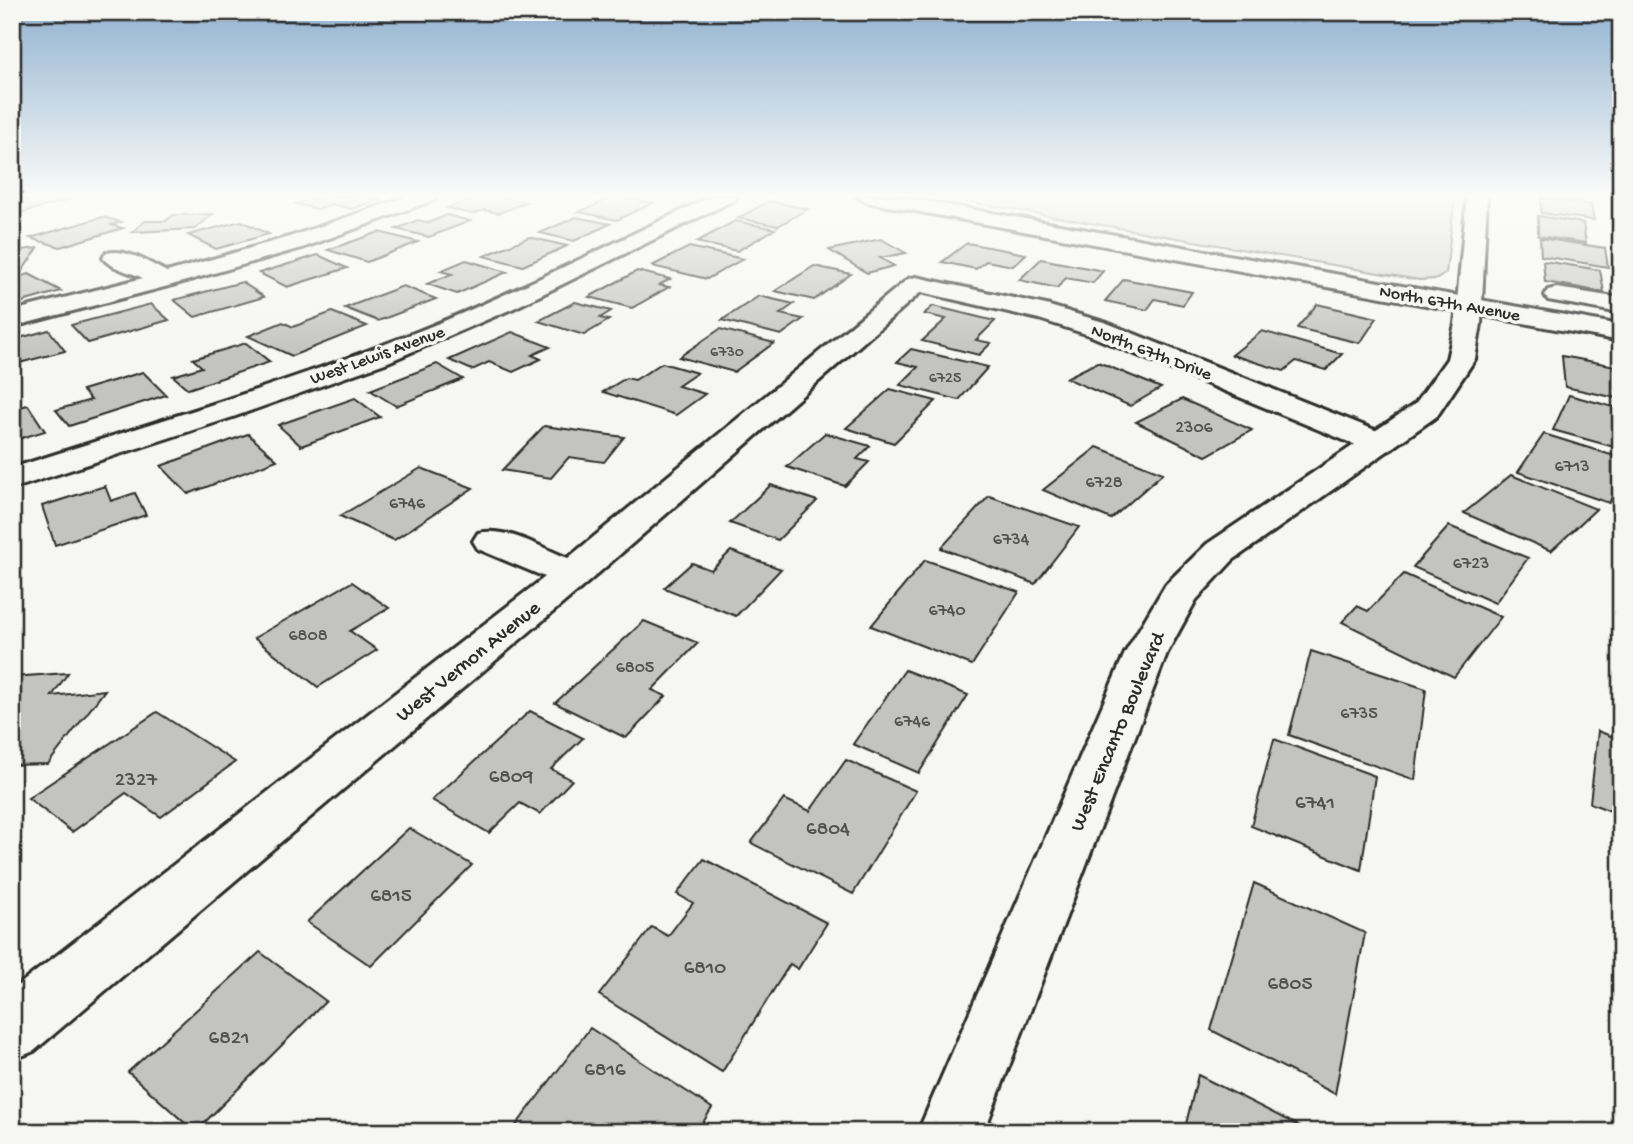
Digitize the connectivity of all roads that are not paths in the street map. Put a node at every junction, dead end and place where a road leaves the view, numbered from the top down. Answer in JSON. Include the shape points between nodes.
{"nodes":[{"id":1,"x":272,"y":249,"type":"edge"},
{"id":2,"x":619,"y":249,"type":"edge"},
{"id":3,"x":1158,"y":249,"type":"edge"},
{"id":4,"x":1473,"y":249,"type":"edge"},
{"id":5,"x":114,"y":258,"type":"dead end"},
{"id":6,"x":164,"y":280,"type":"junction"},
{"id":7,"x":916,"y":284,"type":"joint"},
{"id":8,"x":1557,"y":295,"type":"dead end"},
{"id":9,"x":1468,"y":306,"type":"junction"},
{"id":10,"x":1621,"y":306,"type":"edge"},
{"id":11,"x":12,"y":319,"type":"edge"},
{"id":12,"x":1621,"y":333,"type":"edge"},
{"id":13,"x":1379,"y":443,"type":"junction"},
{"id":14,"x":12,"y":479,"type":"edge"},
{"id":15,"x":491,"y":541,"type":"dead end"},
{"id":16,"x":573,"y":575,"type":"junction"},
{"id":17,"x":12,"y":1030,"type":"edge"},
{"id":18,"x":951,"y":1132,"type":"edge"}],
"edges":[{"from":1,"to":6,"type":"street"},
{"from":2,"to":14,"type":"street","name":"West Lewis Avenue","via":[[427,337]]},
{"from":3,"to":9,"type":"street","name":"North 67th Avenue"},
{"from":4,"to":9,"type":"street","name":"West Encanto Boulevard"},
{"from":5,"to":6,"type":"street"},
{"from":6,"to":11,"type":"street"},
{"from":7,"to":13,"type":"street","name":"North 67th Drive","via":[[1098,329]]},
{"from":7,"to":16,"type":"street","name":"West Vernon Avenue"},
{"from":8,"to":10,"type":"street"},
{"from":9,"to":12,"type":"street","name":"North 67th Avenue"},
{"from":9,"to":13,"type":"street","name":"West Encanto Boulevard","via":[[1461,359],[1426,410]]},
{"from":13,"to":18,"type":"street","name":"West Encanto Boulevard","via":[[1220,552],[1180,593],[1146,653]]},
{"from":15,"to":16,"type":"street"},
{"from":16,"to":17,"type":"street","name":"West Vernon Avenue"}]}
